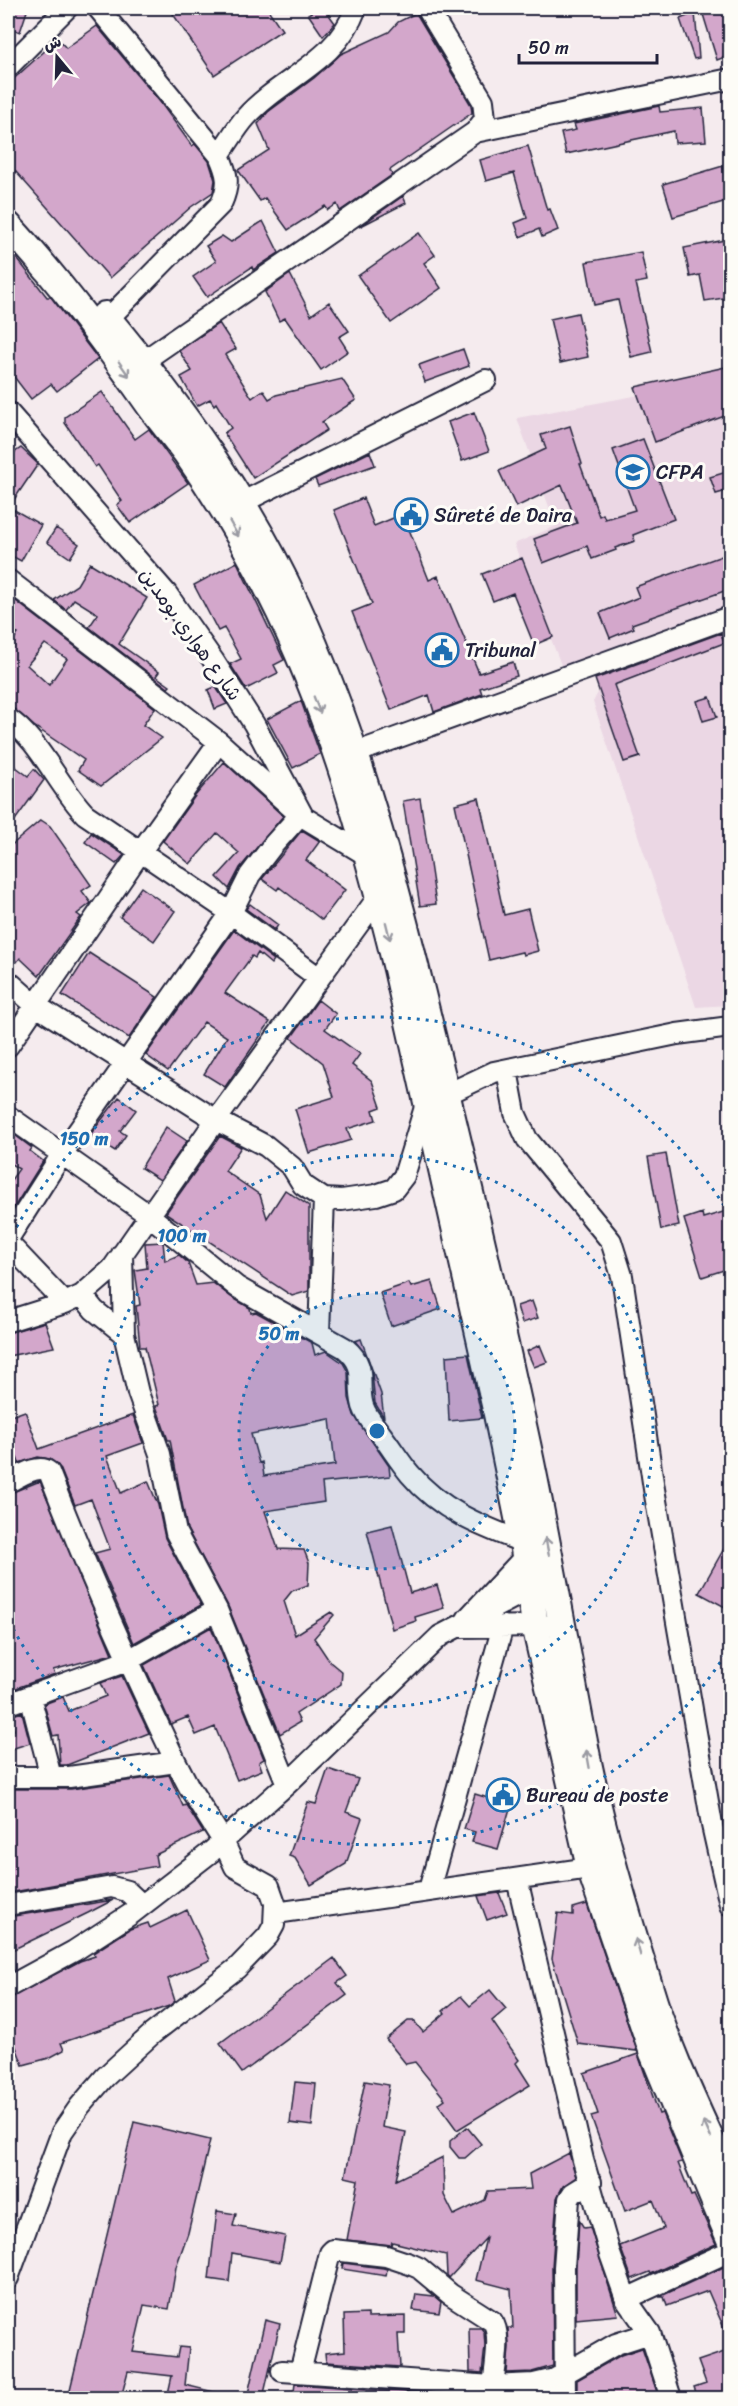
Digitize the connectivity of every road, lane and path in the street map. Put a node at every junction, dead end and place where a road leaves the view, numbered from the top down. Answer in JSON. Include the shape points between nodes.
{"nodes":[{"id":1,"x":67,"y":8,"type":"edge"},
{"id":2,"x":98,"y":8,"type":"edge"},
{"id":3,"x":356,"y":8,"type":"edge"},
{"id":4,"x":427,"y":8,"type":"edge"},
{"id":5,"x":8,"y":67,"type":"edge"},
{"id":6,"x":730,"y":79,"type":"edge"},
{"id":7,"x":475,"y":132,"type":"junction"},
{"id":8,"x":219,"y":155,"type":"junction"},
{"id":9,"x":8,"y":207,"type":"edge"},
{"id":10,"x":8,"y":225,"type":"edge"},
{"id":11,"x":102,"y":325,"type":"junction"},
{"id":12,"x":142,"y":362,"type":"junction"},
{"id":13,"x":486,"y":380,"type":"dead end"},
{"id":14,"x":8,"y":412,"type":"edge"},
{"id":15,"x":241,"y":503,"type":"junction"},
{"id":16,"x":8,"y":580,"type":"edge"},
{"id":17,"x":730,"y":617,"type":"edge"},
{"id":18,"x":8,"y":719,"type":"edge"},
{"id":19,"x":219,"y":742,"type":"junction"},
{"id":20,"x":347,"y":755,"type":"junction"},
{"id":21,"x":302,"y":817,"type":"junction"},
{"id":22,"x":141,"y":851,"type":"junction"},
{"id":23,"x":368,"y":856,"type":"junction"},
{"id":24,"x":379,"y":896,"type":"junction"},
{"id":25,"x":231,"y":914,"type":"junction"},
{"id":26,"x":320,"y":978,"type":"junction"},
{"id":27,"x":8,"y":981,"type":"edge"},
{"id":28,"x":35,"y":1005,"type":"junction"},
{"id":29,"x":730,"y":1026,"type":"edge"},
{"id":30,"x":8,"y":1046,"type":"edge"},
{"id":31,"x":126,"y":1063,"type":"junction"},
{"id":32,"x":507,"y":1070,"type":"junction"},
{"id":33,"x":436,"y":1100,"type":"junction"},
{"id":34,"x":8,"y":1116,"type":"edge"},
{"id":35,"x":216,"y":1120,"type":"junction"},
{"id":36,"x":62,"y":1154,"type":"junction"},
{"id":37,"x":324,"y":1199,"type":"junction"},
{"id":38,"x":150,"y":1216,"type":"junction"},
{"id":39,"x":8,"y":1241,"type":"edge"},
{"id":40,"x":123,"y":1254,"type":"junction"},
{"id":41,"x":74,"y":1299,"type":"junction"},
{"id":42,"x":8,"y":1321,"type":"edge"},
{"id":43,"x":319,"y":1333,"type":"junction"},
{"id":44,"x":124,"y":1334,"type":"junction"},
{"id":45,"x":8,"y":1482,"type":"edge"},
{"id":46,"x":523,"y":1552,"type":"junction"},
{"id":47,"x":542,"y":1586,"type":"junction"},
{"id":48,"x":217,"y":1610,"type":"junction"},
{"id":49,"x":462,"y":1624,"type":"junction"},
{"id":50,"x":535,"y":1625,"type":"junction"},
{"id":51,"x":562,"y":1625,"type":"junction"},
{"id":52,"x":504,"y":1626,"type":"junction"},
{"id":53,"x":127,"y":1661,"type":"junction"},
{"id":54,"x":30,"y":1696,"type":"junction"},
{"id":55,"x":8,"y":1704,"type":"edge"},
{"id":56,"x":176,"y":1762,"type":"junction"},
{"id":57,"x":8,"y":1777,"type":"edge"},
{"id":58,"x":51,"y":1777,"type":"junction"},
{"id":59,"x":287,"y":1784,"type":"junction"},
{"id":60,"x":223,"y":1841,"type":"junction"},
{"id":61,"x":590,"y":1868,"type":"junction"},
{"id":62,"x":517,"y":1879,"type":"junction"},
{"id":63,"x":429,"y":1890,"type":"junction"},
{"id":64,"x":8,"y":1905,"type":"edge"},
{"id":65,"x":142,"y":1905,"type":"junction"},
{"id":66,"x":730,"y":1905,"type":"edge"},
{"id":67,"x":276,"y":1913,"type":"junction"},
{"id":68,"x":8,"y":1987,"type":"edge"},
{"id":69,"x":591,"y":2182,"type":"junction"},
{"id":70,"x":730,"y":2182,"type":"edge"},
{"id":71,"x":730,"y":2239,"type":"edge"},
{"id":72,"x":730,"y":2251,"type":"edge"},
{"id":73,"x":8,"y":2278,"type":"edge"},
{"id":74,"x":626,"y":2299,"type":"junction"},
{"id":75,"x":650,"y":2333,"type":"junction"},
{"id":76,"x":565,"y":2373,"type":"junction"},
{"id":77,"x":492,"y":2392,"type":"edge"},
{"id":78,"x":565,"y":2398,"type":"edge"},
{"id":79,"x":671,"y":2398,"type":"edge"}],
"edges":[{"from":1,"to":5,"type":"street"},
{"from":2,"to":8,"type":"street"},
{"from":3,"to":8,"type":"street","via":[[346,32],[246,117]]},
{"from":4,"to":7,"type":"street","via":[[483,101],[485,119]]},
{"from":6,"to":7,"type":"street"},
{"from":7,"to":12,"type":"street"},
{"from":8,"to":11,"type":"street","via":[[228,188],[221,204]]},
{"from":9,"to":11,"type":"main road","via":[[48,250]]},
{"from":10,"to":11,"type":"main road"},
{"from":11,"to":12,"type":"main road"},
{"from":11,"to":20,"type":"main road","one_way":true,"via":[[218,502],[259,573]]},
{"from":12,"to":15,"type":"main road","via":[[207,449]]},
{"from":13,"to":15,"type":"street"},
{"from":14,"to":21,"type":"street","name":"شارع هواري بومدين","via":[[167,594],[254,724]]},
{"from":15,"to":20,"type":"main road","via":[[297,605],[339,704]]},
{"from":16,"to":19,"type":"street"},
{"from":17,"to":20,"type":"street"},
{"from":18,"to":22,"type":"street","via":[[27,737],[85,814]]},
{"from":19,"to":21,"type":"street"},
{"from":19,"to":22,"type":"street"},
{"from":20,"to":23,"type":"main road"},
{"from":20,"to":33,"type":"main road","via":[[404,920]]},
{"from":21,"to":23,"type":"street"},
{"from":21,"to":25,"type":"street","via":[[273,844],[250,875]]},
{"from":22,"to":25,"type":"street"},
{"from":22,"to":28,"type":"street"},
{"from":23,"to":24,"type":"main road"},
{"from":24,"to":26,"type":"street"},
{"from":24,"to":33,"type":"main road","one_way":true},
{"from":25,"to":26,"type":"street"},
{"from":25,"to":31,"type":"street"},
{"from":26,"to":35,"type":"street"},
{"from":27,"to":28,"type":"street"},
{"from":28,"to":30,"type":"street"},
{"from":28,"to":31,"type":"street"},
{"from":29,"to":32,"type":"street"},
{"from":31,"to":35,"type":"street"},
{"from":31,"to":36,"type":"street"},
{"from":32,"to":33,"type":"street","via":[[494,1072]]},
{"from":32,"to":66,"type":"street","via":[[515,1113],[527,1139],[611,1241],[622,1276],[654,1489],[712,1825]]},
{"from":33,"to":37,"type":"street","via":[[404,1176],[394,1189],[342,1200]]},
{"from":33,"to":46,"type":"main road"},
{"from":47,"to":33,"type":"main road","one_way":true,"via":[[529,1452]]},
{"from":34,"to":36,"type":"street"},
{"from":35,"to":37,"type":"street","via":[[279,1155],[303,1185]]},
{"from":35,"to":38,"type":"street"},
{"from":36,"to":38,"type":"street"},
{"from":36,"to":39,"type":"street"},
{"from":37,"to":43,"type":"street"},
{"from":38,"to":40,"type":"street"},
{"from":38,"to":43,"type":"street","via":[[237,1287]]},
{"from":39,"to":41,"type":"street"},
{"from":40,"to":41,"type":"street","via":[[112,1269]]},
{"from":40,"to":44,"type":"street"},
{"from":41,"to":42,"type":"street"},
{"from":41,"to":44,"type":"street"},
{"from":43,"to":46,"type":"street","via":[[358,1361],[368,1416],[410,1474],[452,1511]]},
{"from":44,"to":48,"type":"street","via":[[138,1393],[160,1454],[176,1533]]},
{"from":45,"to":53,"type":"street","via":[[37,1469],[49,1472]]},
{"from":46,"to":47,"type":"main road"},
{"from":46,"to":49,"type":"main road"},
{"from":47,"to":49,"type":"street"},
{"from":47,"to":50,"type":"main road"},
{"from":47,"to":51,"type":"main road"},
{"from":48,"to":53,"type":"street"},
{"from":48,"to":59,"type":"street"},
{"from":49,"to":52,"type":"street"},
{"from":49,"to":59,"type":"street","via":[[425,1650]]},
{"from":50,"to":51,"type":"street"},
{"from":50,"to":52,"type":"street"},
{"from":50,"to":61,"type":"main road"},
{"from":70,"to":51,"type":"main road","one_way":true,"via":[[651,1993],[611,1856]]},
{"from":52,"to":63,"type":"street"},
{"from":53,"to":54,"type":"street"},
{"from":53,"to":56,"type":"street"},
{"from":54,"to":55,"type":"street"},
{"from":54,"to":58,"type":"street"},
{"from":56,"to":58,"type":"street"},
{"from":56,"to":60,"type":"street"},
{"from":57,"to":58,"type":"street"},
{"from":59,"to":60,"type":"street"},
{"from":60,"to":65,"type":"street"},
{"from":60,"to":67,"type":"street","via":[[236,1867],[269,1886]]},
{"from":61,"to":62,"type":"street"},
{"from":61,"to":71,"type":"main road","via":[[653,2053]]},
{"from":62,"to":63,"type":"street"},
{"from":62,"to":69,"type":"street","via":[[582,2160]]},
{"from":63,"to":67,"type":"street"},
{"from":64,"to":65,"type":"street","via":[[112,1887],[126,1891]]},
{"from":65,"to":68,"type":"street","via":[[74,1951]]},
{"from":67,"to":73,"type":"street","via":[[268,1936],[237,1968],[152,2034],[105,2076],[80,2106],[62,2132]]},
{"from":69,"to":74,"type":"street"},
{"from":69,"to":76,"type":"street","via":[[569,2199],[564,2267]]},
{"from":72,"to":74,"type":"street"},
{"from":74,"to":75,"type":"street"},
{"from":75,"to":76,"type":"street","via":[[616,2344]]},
{"from":75,"to":79,"type":"street"},
{"from":76,"to":77,"type":"street","via":[[546,2382]]},
{"from":76,"to":78,"type":"street"},
{"from":77,"to":77,"type":"street","via":[[498,2337],[492,2321],[450,2295],[419,2268],[386,2256],[342,2249],[330,2253],[291,2372]]}]}
